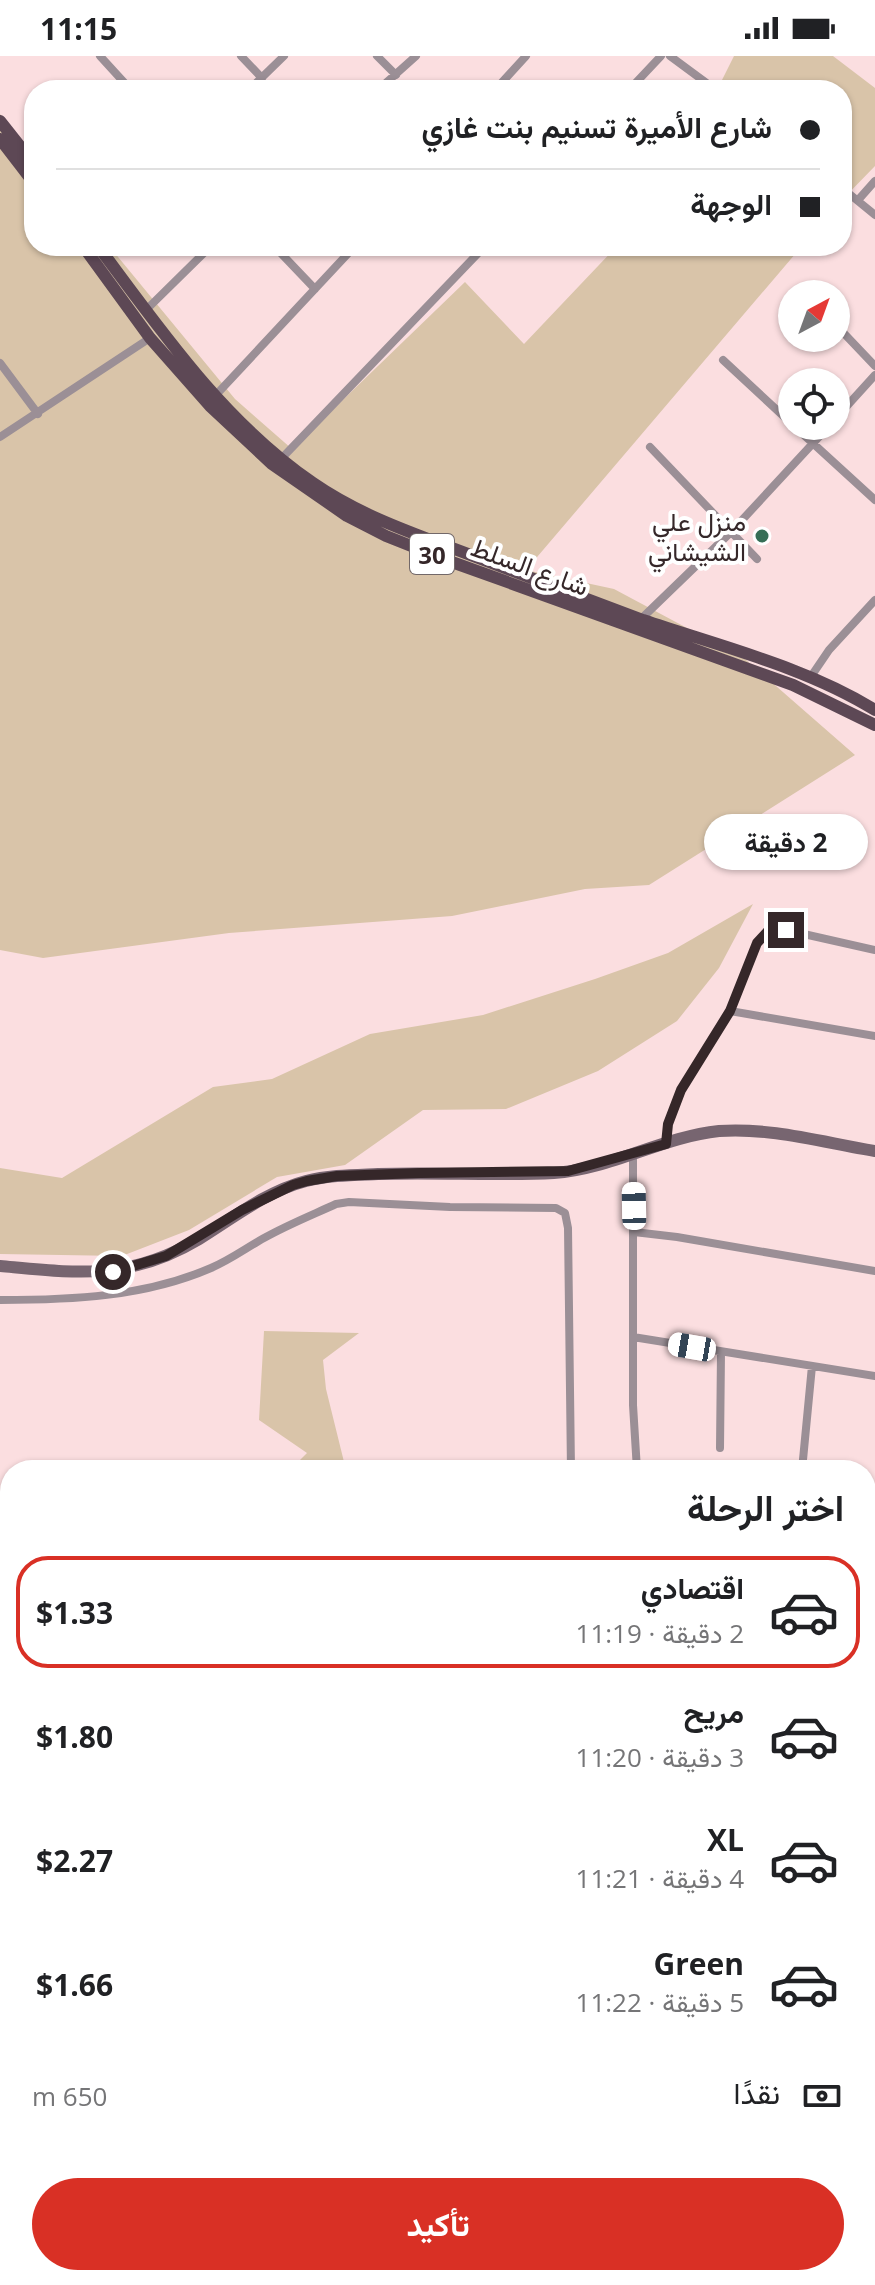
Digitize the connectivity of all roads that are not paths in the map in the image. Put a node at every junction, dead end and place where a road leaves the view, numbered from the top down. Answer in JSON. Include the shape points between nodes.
{"nodes":[{"id":1,"x":100,"y":56,"type":"edge"},
{"id":2,"x":241,"y":56,"type":"edge"},
{"id":3,"x":284,"y":56,"type":"edge"},
{"id":4,"x":377,"y":56,"type":"edge"},
{"id":5,"x":416,"y":56,"type":"edge"},
{"id":6,"x":526,"y":56,"type":"edge"},
{"id":7,"x":661,"y":56,"type":"edge"},
{"id":8,"x":670,"y":56,"type":"edge"},
{"id":9,"x":396,"y":75,"type":"junction"},
{"id":10,"x":262,"y":78,"type":"joint"},
{"id":11,"x":122,"y":80,"type":"edge"},
{"id":12,"x":390,"y":80,"type":"edge"},
{"id":13,"x":504,"y":80,"type":"edge"},
{"id":14,"x":638,"y":80,"type":"edge"},
{"id":15,"x":702,"y":80,"type":"edge"},
{"id":16,"x":0,"y":121,"type":"edge"},
{"id":17,"x":0,"y":139,"type":"edge"},
{"id":18,"x":24,"y":151,"type":"edge"},
{"id":19,"x":24,"y":170,"type":"edge"},
{"id":20,"x":875,"y":181,"type":"edge"},
{"id":21,"x":852,"y":194,"type":"edge"},
{"id":22,"x":859,"y":199,"type":"junction"},
{"id":23,"x":875,"y":215,"type":"edge"},
{"id":24,"x":90,"y":256,"type":"edge"},
{"id":25,"x":106,"y":256,"type":"edge"},
{"id":26,"x":201,"y":256,"type":"edge"},
{"id":27,"x":284,"y":256,"type":"edge"},
{"id":28,"x":346,"y":256,"type":"edge"},
{"id":29,"x":475,"y":256,"type":"edge"},
{"id":30,"x":315,"y":289,"type":"junction"},
{"id":31,"x":146,"y":310,"type":"junction"},
{"id":32,"x":150,"y":338,"type":"junction"},
{"id":33,"x":850,"y":340,"type":"edge"},
{"id":34,"x":723,"y":360,"type":"dead end"},
{"id":35,"x":0,"y":363,"type":"edge"},
{"id":36,"x":875,"y":366,"type":"edge"},
{"id":37,"x":875,"y":375,"type":"edge"},
{"id":38,"x":215,"y":396,"type":"junction"},
{"id":39,"x":850,"y":403,"type":"edge"},
{"id":40,"x":778,"y":411,"type":"edge"},
{"id":41,"x":38,"y":414,"type":"junction"},
{"id":42,"x":0,"y":437,"type":"edge"},
{"id":43,"x":810,"y":440,"type":"edge"},
{"id":44,"x":816,"y":440,"type":"edge"},
{"id":45,"x":813,"y":443,"type":"junction"},
{"id":46,"x":650,"y":447,"type":"dead end"},
{"id":47,"x":281,"y":459,"type":"junction"},
{"id":48,"x":875,"y":500,"type":"edge"},
{"id":49,"x":731,"y":532,"type":"junction"},
{"id":50,"x":757,"y":559,"type":"dead end"},
{"id":51,"x":875,"y":600,"type":"edge"},
{"id":52,"x":641,"y":619,"type":"junction"},
{"id":53,"x":810,"y":678,"type":"junction"},
{"id":54,"x":875,"y":710,"type":"edge"},
{"id":55,"x":875,"y":725,"type":"edge"},
{"id":56,"x":875,"y":950,"type":"edge"},
{"id":57,"x":730,"y":1011,"type":"junction"},
{"id":58,"x":875,"y":1036,"type":"edge"},
{"id":59,"x":666,"y":1144,"type":"junction"},
{"id":60,"x":875,"y":1151,"type":"edge"},
{"id":61,"x":633,"y":1153,"type":"junction"},
{"id":62,"x":634,"y":1232,"type":"junction"},
{"id":63,"x":0,"y":1266,"type":"edge"},
{"id":64,"x":875,"y":1271,"type":"edge"},
{"id":65,"x":0,"y":1300,"type":"edge"},
{"id":66,"x":633,"y":1337,"type":"junction"},
{"id":67,"x":721,"y":1352,"type":"junction"},
{"id":68,"x":812,"y":1366,"type":"junction"},
{"id":69,"x":875,"y":1376,"type":"edge"},
{"id":70,"x":720,"y":1448,"type":"dead end"},
{"id":71,"x":571,"y":1460,"type":"edge"},
{"id":72,"x":637,"y":1460,"type":"edge"},
{"id":73,"x":803,"y":1460,"type":"edge"}],
"edges":[{"from":1,"to":11,"type":"street"},
{"from":2,"to":10,"type":"street"},
{"from":3,"to":10,"type":"street"},
{"from":4,"to":9,"type":"street"},
{"from":5,"to":9,"type":"street"},
{"from":6,"to":13,"type":"street"},
{"from":7,"to":14,"type":"street"},
{"from":8,"to":15,"type":"street"},
{"from":9,"to":12,"type":"street"},
{"from":16,"to":18,"type":"main road"},
{"from":17,"to":19,"type":"main road"},
{"from":20,"to":22,"type":"street"},
{"from":21,"to":22,"type":"street"},
{"from":22,"to":23,"type":"street"},
{"from":24,"to":32,"type":"main road","name":"شارع السلط","number":"30"},
{"from":25,"to":31,"type":"main road","name":"شارع السلط","number":"30"},
{"from":26,"to":31,"type":"street"},
{"from":27,"to":30,"type":"street"},
{"from":28,"to":30,"type":"street"},
{"from":29,"to":47,"type":"street"},
{"from":30,"to":38,"type":"street"},
{"from":31,"to":38,"type":"main road","name":"شارع السلط","number":"30"},
{"from":32,"to":41,"type":"street"},
{"from":32,"to":55,"type":"main road","name":"شارع السلط","number":"30","via":[[250,445],[299,485],[363,524],[449,561],[793,685]]},
{"from":33,"to":36,"type":"street"},
{"from":34,"to":40,"type":"street"},
{"from":35,"to":41,"type":"street"},
{"from":37,"to":39,"type":"street"},
{"from":38,"to":47,"type":"main road","name":"شارع السلط","number":"30"},
{"from":41,"to":42,"type":"street"},
{"from":43,"to":45,"type":"street"},
{"from":44,"to":45,"type":"street"},
{"from":45,"to":48,"type":"street"},
{"from":45,"to":49,"type":"street"},
{"from":46,"to":49,"type":"street"},
{"from":47,"to":52,"type":"main road","name":"شارع السلط","number":"30","via":[[326,492],[393,527]]},
{"from":49,"to":50,"type":"street"},
{"from":49,"to":52,"type":"street"},
{"from":51,"to":53,"type":"street"},
{"from":52,"to":53,"type":"main road","name":"شارع السلط","number":"30"},
{"from":53,"to":54,"type":"main road","name":"شارع السلط","number":"30"},
{"from":56,"to":57,"type":"street","via":[[786,930],[768,931],[757,943]]},
{"from":57,"to":58,"type":"street"},
{"from":57,"to":59,"type":"street","via":[[681,1090]]},
{"from":59,"to":60,"type":"main road","via":[[735,1131]]},
{"from":59,"to":61,"type":"main road"},
{"from":61,"to":62,"type":"street"},
{"from":61,"to":63,"type":"main road","via":[[552,1173],[322,1178],[293,1185],[166,1256],[136,1267],[89,1272]]},
{"from":62,"to":64,"type":"street"},
{"from":62,"to":66,"type":"street"},
{"from":65,"to":71,"type":"street","via":[[72,1299],[165,1284],[209,1269],[336,1204],[556,1208],[567,1216],[568,1228]]},
{"from":66,"to":67,"type":"street"},
{"from":66,"to":72,"type":"street"},
{"from":67,"to":68,"type":"street"},
{"from":67,"to":70,"type":"street"},
{"from":68,"to":69,"type":"street"},
{"from":68,"to":73,"type":"street"}]}
